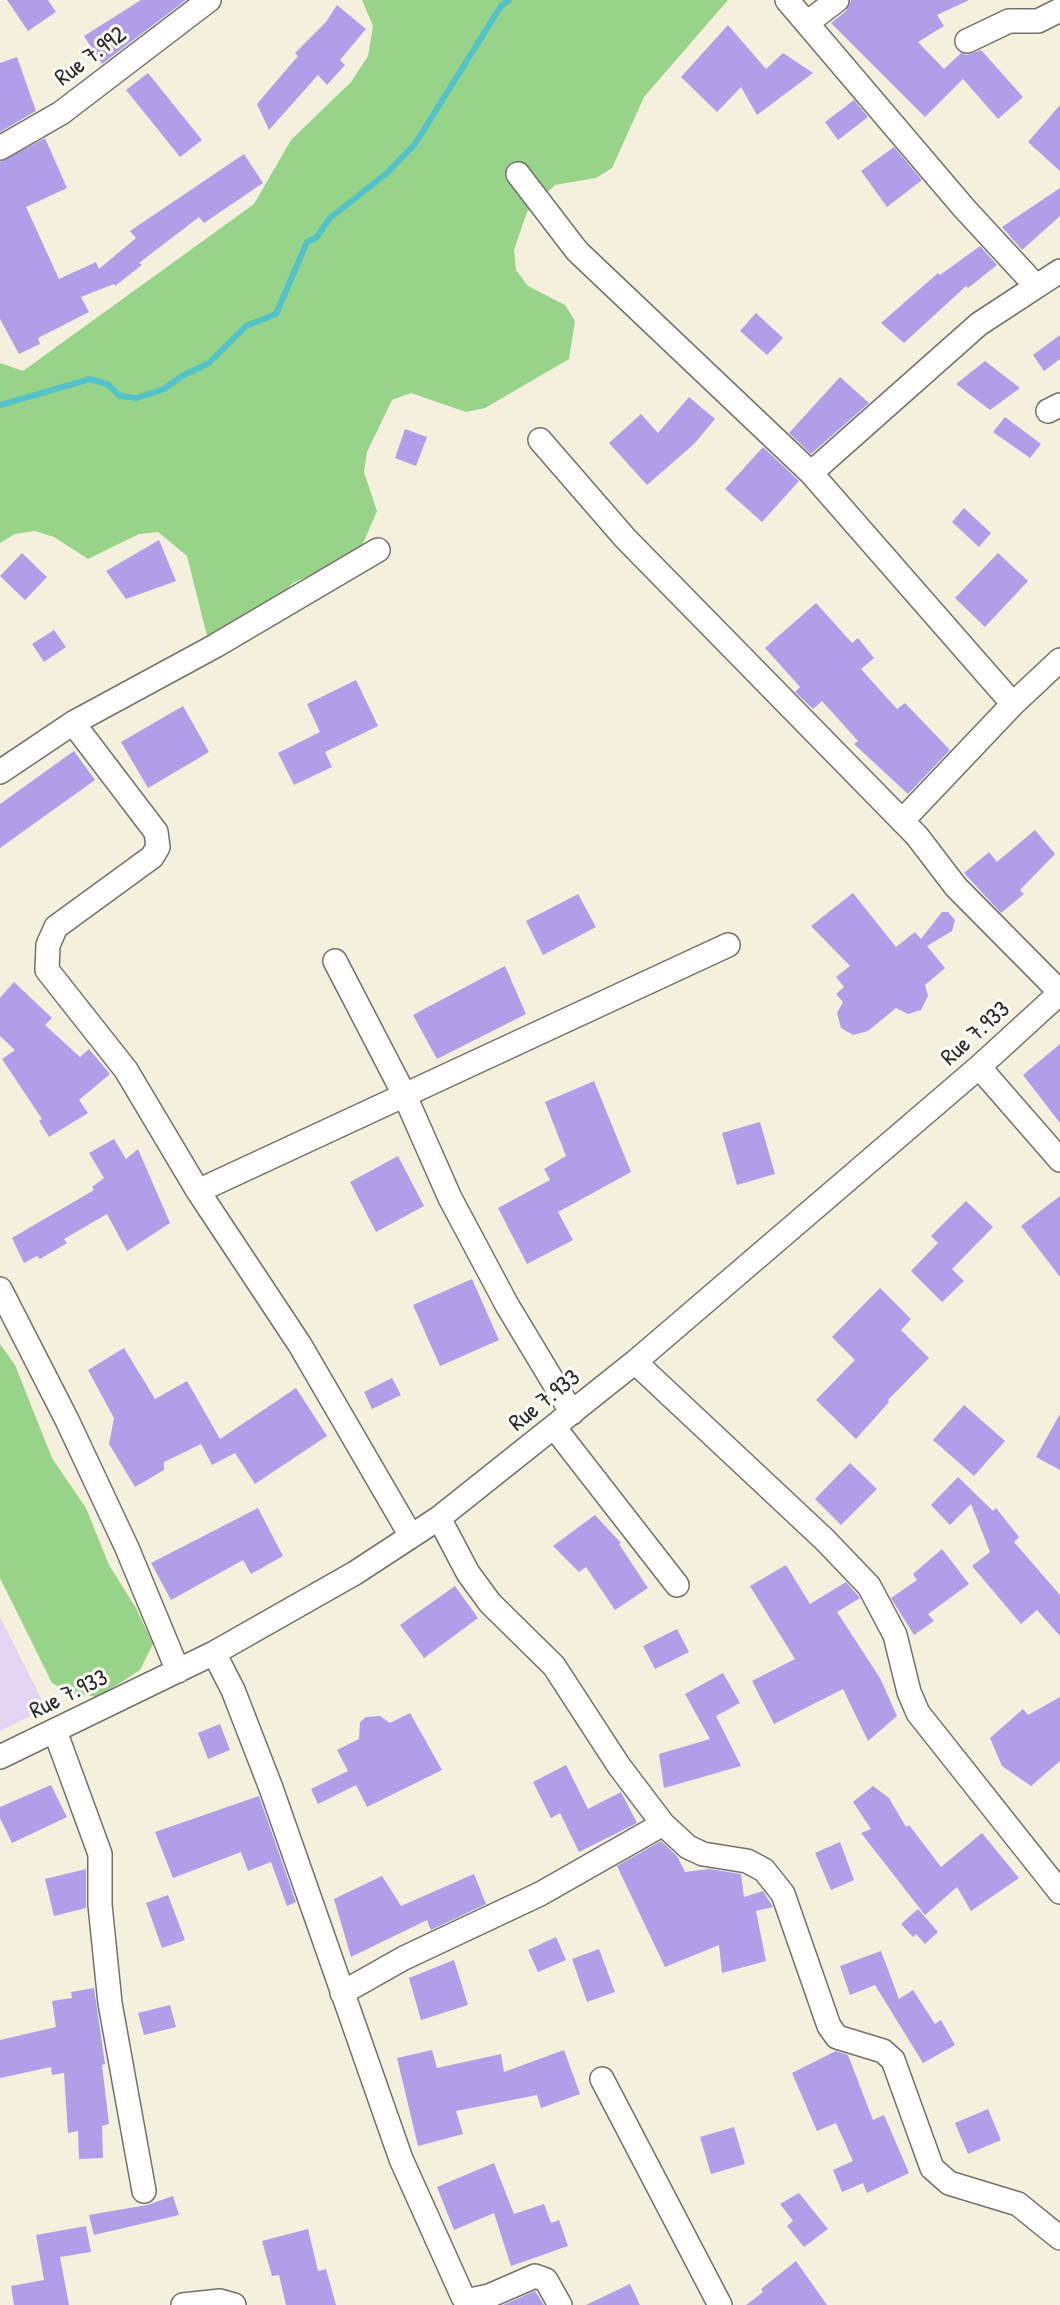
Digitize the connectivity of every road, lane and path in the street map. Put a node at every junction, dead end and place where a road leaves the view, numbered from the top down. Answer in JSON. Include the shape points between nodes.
{"nodes":[{"id":1,"x":209,"y":0,"type":"edge"},
{"id":2,"x":787,"y":0,"type":"edge"},
{"id":3,"x":837,"y":0,"type":"edge"},
{"id":4,"x":1060,"y":10,"type":"edge"},
{"id":5,"x":807,"y":23,"type":"junction"},
{"id":6,"x":967,"y":41,"type":"dead end"},
{"id":7,"x":0,"y":148,"type":"edge"},
{"id":8,"x":518,"y":174,"type":"dead end"},
{"id":9,"x":1060,"y":271,"type":"edge"},
{"id":10,"x":1035,"y":285,"type":"junction"},
{"id":11,"x":540,"y":440,"type":"dead end"},
{"id":12,"x":811,"y":473,"type":"junction"},
{"id":13,"x":378,"y":550,"type":"dead end"},
{"id":14,"x":1060,"y":660,"type":"edge"},
{"id":15,"x":1013,"y":704,"type":"junction"},
{"id":16,"x":73,"y":723,"type":"junction"},
{"id":17,"x":0,"y":772,"type":"edge"},
{"id":18,"x":902,"y":821,"type":"junction"},
{"id":19,"x":728,"y":945,"type":"dead end"},
{"id":20,"x":335,"y":961,"type":"dead end"},
{"id":21,"x":1060,"y":993,"type":"edge"},
{"id":22,"x":979,"y":1067,"type":"junction"},
{"id":23,"x":405,"y":1096,"type":"junction"},
{"id":24,"x":1060,"y":1160,"type":"edge"},
{"id":25,"x":198,"y":1191,"type":"junction"},
{"id":26,"x":0,"y":1289,"type":"edge"},
{"id":27,"x":635,"y":1362,"type":"junction"},
{"id":28,"x":563,"y":1420,"type":"junction"},
{"id":29,"x":439,"y":1518,"type":"junction"},
{"id":30,"x":411,"y":1536,"type":"junction"},
{"id":31,"x":677,"y":1585,"type":"dead end"},
{"id":32,"x":214,"y":1653,"type":"junction"},
{"id":33,"x":178,"y":1671,"type":"junction"},
{"id":34,"x":55,"y":1731,"type":"junction"},
{"id":35,"x":0,"y":1757,"type":"edge"},
{"id":36,"x":663,"y":1824,"type":"junction"},
{"id":37,"x":1060,"y":1892,"type":"edge"},
{"id":38,"x":342,"y":1993,"type":"junction"},
{"id":39,"x":603,"y":2079,"type":"dead end"},
{"id":40,"x":144,"y":2191,"type":"dead end"},
{"id":41,"x":1060,"y":2238,"type":"edge"},
{"id":42,"x":183,"y":2305,"type":"edge"},
{"id":43,"x":234,"y":2305,"type":"edge"},
{"id":44,"x":560,"y":2305,"type":"edge"},
{"id":45,"x":720,"y":2305,"type":"edge"}],
"edges":[{"from":1,"to":7,"type":"street","name":"Rue 7.992","via":[[61,113]]},
{"from":2,"to":5,"type":"street"},
{"from":3,"to":5,"type":"street"},
{"from":4,"to":6,"type":"street","via":[[1038,21],[1009,21]]},
{"from":5,"to":10,"type":"street"},
{"from":8,"to":12,"type":"street","via":[[577,251]]},
{"from":9,"to":10,"type":"street"},
{"from":10,"to":12,"type":"street","via":[[979,324]]},
{"from":11,"to":18,"type":"street","via":[[625,538]]},
{"from":12,"to":15,"type":"street"},
{"from":13,"to":16,"type":"street"},
{"from":14,"to":15,"type":"street"},
{"from":15,"to":18,"type":"street"},
{"from":16,"to":17,"type":"street"},
{"from":16,"to":25,"type":"street","via":[[156,832],[158,847],[152,857],[56,927],[48,945],[47,970],[126,1070]]},
{"from":18,"to":21,"type":"street","via":[[956,887]]},
{"from":19,"to":23,"type":"street"},
{"from":20,"to":23,"type":"street"},
{"from":21,"to":22,"type":"street","name":"Rue 7.933"},
{"from":22,"to":24,"type":"street"},
{"from":22,"to":27,"type":"street","name":"Rue 7.933"},
{"from":23,"to":25,"type":"street"},
{"from":23,"to":28,"type":"street","via":[[450,1198]]},
{"from":25,"to":30,"type":"street","via":[[300,1345]]},
{"from":26,"to":33,"type":"street","via":[[127,1548]]},
{"from":27,"to":28,"type":"street","name":"Rue 7.933"},
{"from":27,"to":37,"type":"street","via":[[870,1586],[895,1635],[918,1713]]},
{"from":28,"to":29,"type":"street","name":"Rue 7.933"},
{"from":28,"to":31,"type":"street"},
{"from":29,"to":30,"type":"street","name":"Rue 7.933"},
{"from":29,"to":36,"type":"street","via":[[468,1573],[490,1603],[554,1666]]},
{"from":30,"to":32,"type":"street","name":"Rue 7.933"},
{"from":32,"to":33,"type":"street","name":"Rue 7.933"},
{"from":32,"to":38,"type":"street","via":[[271,1788]]},
{"from":33,"to":34,"type":"street","name":"Rue 7.933"},
{"from":34,"to":35,"type":"street","name":"Rue 7.933"},
{"from":34,"to":40,"type":"street","via":[[100,1854],[110,2003]]},
{"from":36,"to":38,"type":"street","via":[[540,1894]]},
{"from":36,"to":41,"type":"street","via":[[703,1854],[747,1861],[764,1870],[783,1894],[829,2026],[837,2037],[883,2051],[893,2060],[932,2168],[949,2183],[1018,2204]]},
{"from":38,"to":44,"type":"street","via":[[401,2159],[463,2297],[489,2296],[535,2276],[547,2280]]},
{"from":39,"to":45,"type":"street"},
{"from":42,"to":43,"type":"street","via":[[220,2301]]}]}
